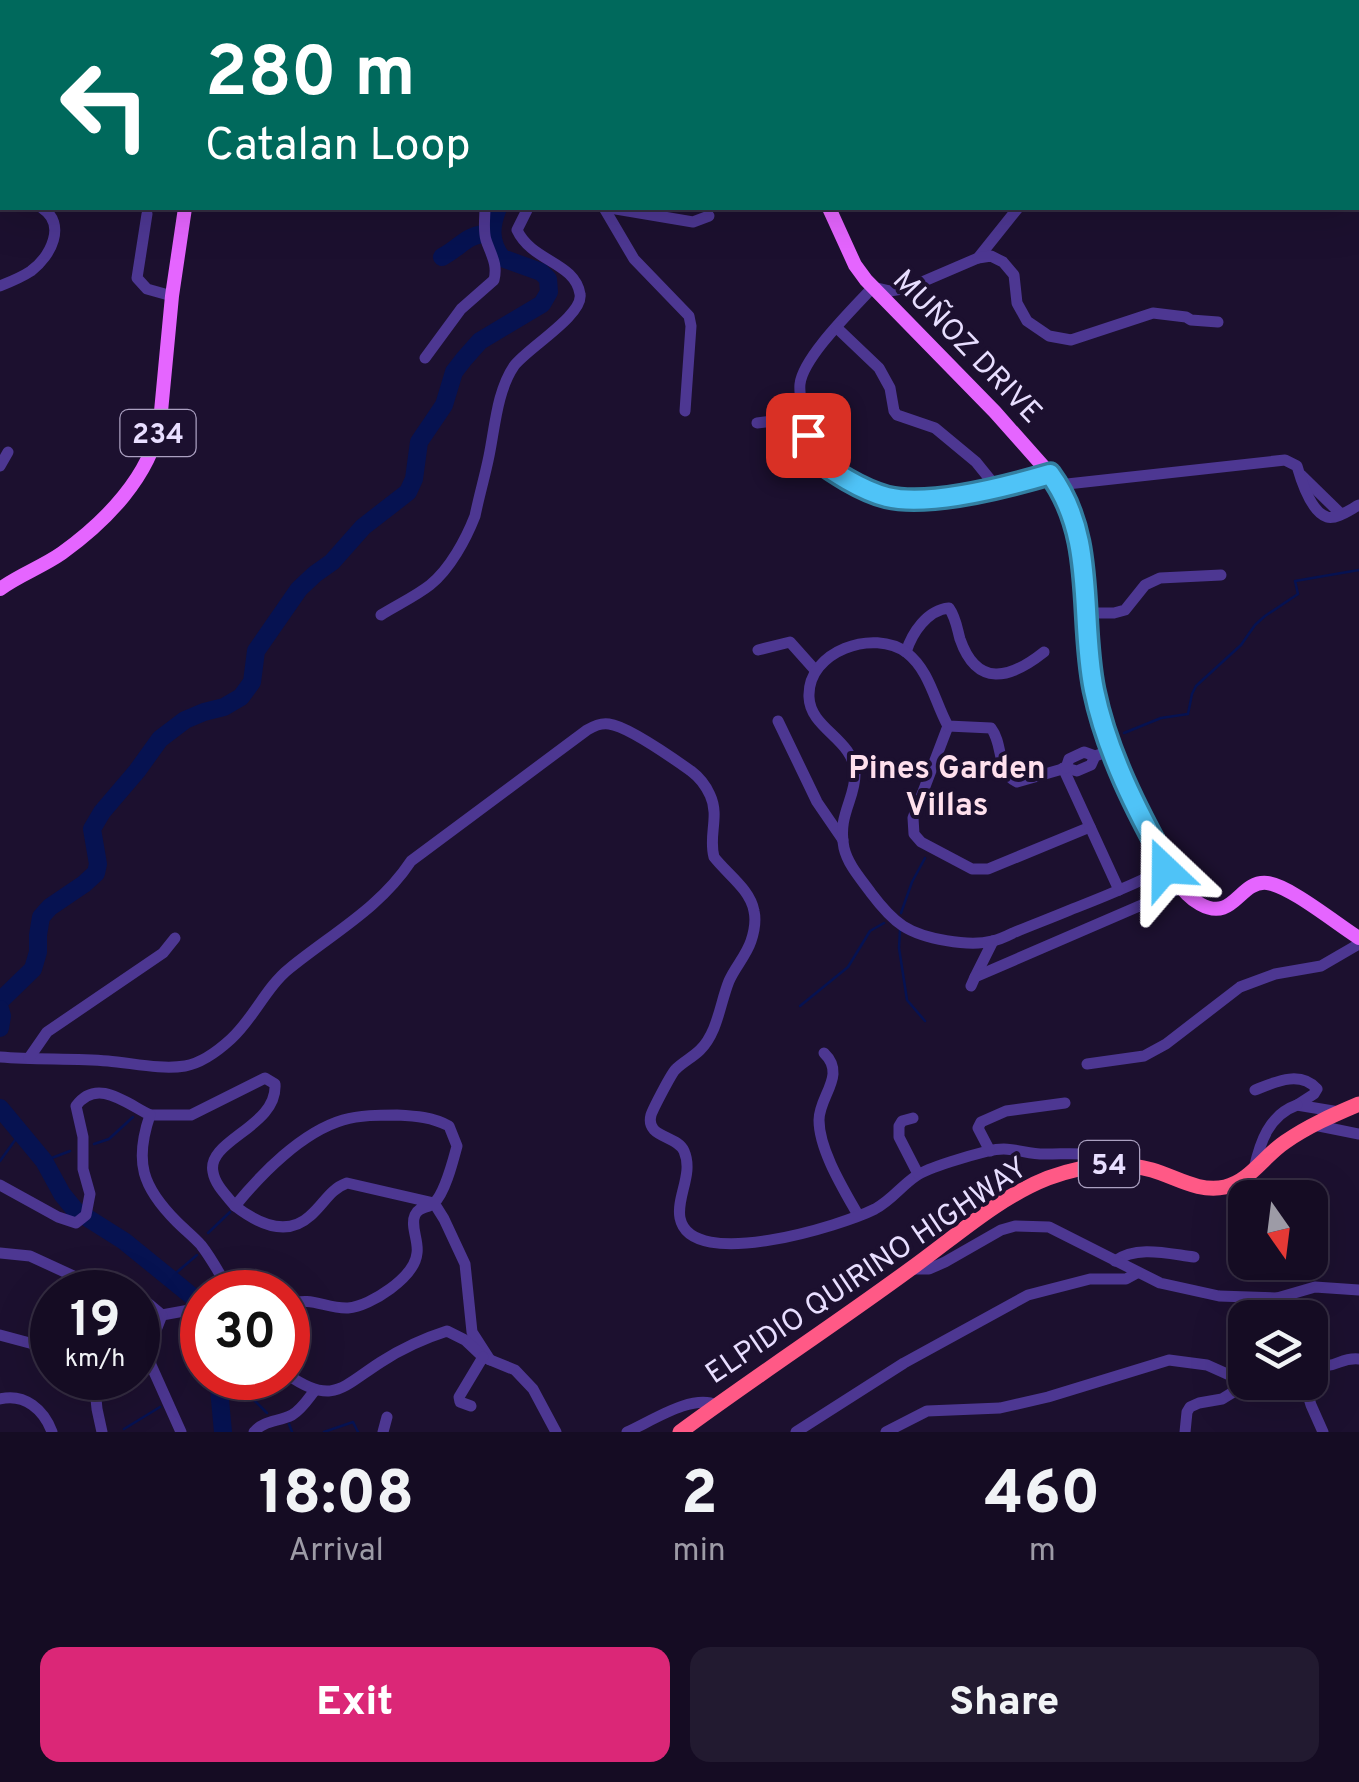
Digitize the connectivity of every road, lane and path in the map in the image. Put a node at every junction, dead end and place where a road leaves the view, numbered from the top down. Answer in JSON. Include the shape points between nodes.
{"nodes":[{"id":1,"x":44,"y":210,"type":"edge"},
{"id":2,"x":185,"y":210,"type":"edge"},
{"id":3,"x":485,"y":210,"type":"edge"},
{"id":4,"x":527,"y":210,"type":"edge"},
{"id":5,"x":608,"y":210,"type":"edge"},
{"id":6,"x":619,"y":210,"type":"edge"},
{"id":7,"x":830,"y":210,"type":"edge"},
{"id":8,"x":1016,"y":210,"type":"edge"},
{"id":9,"x":147,"y":214,"type":"dead end"},
{"id":10,"x":709,"y":216,"type":"dead end"},
{"id":11,"x":978,"y":258,"type":"junction"},
{"id":12,"x":0,"y":286,"type":"edge"},
{"id":13,"x":873,"y":287,"type":"junction"},
{"id":14,"x":172,"y":296,"type":"junction"},
{"id":15,"x":1218,"y":322,"type":"dead end"},
{"id":16,"x":837,"y":328,"type":"junction"},
{"id":17,"x":425,"y":358,"type":"dead end"},
{"id":18,"x":686,"y":411,"type":"dead end"},
{"id":19,"x":805,"y":416,"type":"junction"},
{"id":20,"x":757,"y":423,"type":"dead end"},
{"id":21,"x":8,"y":452,"type":"dead end"},
{"id":22,"x":0,"y":466,"type":"edge"},
{"id":23,"x":1054,"y":479,"type":"junction"},
{"id":24,"x":997,"y":488,"type":"junction"},
{"id":25,"x":1359,"y":505,"type":"edge"},
{"id":26,"x":1221,"y":575,"type":"dead end"},
{"id":27,"x":0,"y":590,"type":"edge"},
{"id":28,"x":1085,"y":612,"type":"junction"},
{"id":29,"x":381,"y":615,"type":"dead end"},
{"id":30,"x":758,"y":650,"type":"dead end"},
{"id":31,"x":906,"y":652,"type":"junction"},
{"id":32,"x":1044,"y":652,"type":"dead end"},
{"id":33,"x":815,"y":670,"type":"junction"},
{"id":34,"x":778,"y":721,"type":"dead end"},
{"id":35,"x":948,"y":726,"type":"junction"},
{"id":36,"x":1103,"y":753,"type":"junction"},
{"id":37,"x":1065,"y":768,"type":"junction"},
{"id":38,"x":1090,"y":827,"type":"junction"},
{"id":39,"x":843,"y":840,"type":"junction"},
{"id":40,"x":1168,"y":867,"type":"junction"},
{"id":41,"x":1181,"y":888,"type":"junction"},
{"id":42,"x":1119,"y":890,"type":"junction"},
{"id":43,"x":175,"y":938,"type":"dead end"},
{"id":44,"x":1359,"y":941,"type":"edge"},
{"id":45,"x":993,"y":942,"type":"junction"},
{"id":46,"x":824,"y":1053,"type":"dead end"},
{"id":47,"x":0,"y":1057,"type":"edge"},
{"id":48,"x":24,"y":1058,"type":"junction"},
{"id":49,"x":1087,"y":1064,"type":"dead end"},
{"id":50,"x":1254,"y":1090,"type":"dead end"},
{"id":51,"x":1065,"y":1103,"type":"dead end"},
{"id":52,"x":1359,"y":1104,"type":"edge"},
{"id":53,"x":1297,"y":1105,"type":"junction"},
{"id":54,"x":1340,"y":1112,"type":"junction"},
{"id":55,"x":150,"y":1114,"type":"junction"},
{"id":56,"x":913,"y":1118,"type":"dead end"},
{"id":57,"x":1314,"y":1124,"type":"junction"},
{"id":58,"x":1359,"y":1134,"type":"edge"},
{"id":59,"x":990,"y":1150,"type":"junction"},
{"id":60,"x":1125,"y":1164,"type":"junction"},
{"id":61,"x":1254,"y":1168,"type":"junction"},
{"id":62,"x":918,"y":1174,"type":"junction"},
{"id":63,"x":0,"y":1184,"type":"edge"},
{"id":64,"x":434,"y":1203,"type":"junction"},
{"id":65,"x":235,"y":1206,"type":"junction"},
{"id":66,"x":858,"y":1216,"type":"junction"},
{"id":67,"x":0,"y":1253,"type":"edge"},
{"id":68,"x":1194,"y":1258,"type":"dead end"},
{"id":69,"x":1115,"y":1260,"type":"junction"},
{"id":70,"x":910,"y":1269,"type":"junction"},
{"id":71,"x":60,"y":1270,"type":"edge"},
{"id":72,"x":216,"y":1270,"type":"edge"},
{"id":73,"x":1137,"y":1273,"type":"junction"},
{"id":74,"x":1359,"y":1290,"type":"edge"},
{"id":75,"x":1277,"y":1298,"type":"junction"},
{"id":76,"x":1280,"y":1300,"type":"edge"},
{"id":77,"x":310,"y":1301,"type":"edge"},
{"id":78,"x":180,"y":1312,"type":"edge"},
{"id":79,"x":162,"y":1316,"type":"joint"},
{"id":80,"x":0,"y":1335,"type":"edge"},
{"id":81,"x":30,"y":1343,"type":"edge"},
{"id":82,"x":486,"y":1359,"type":"junction"},
{"id":83,"x":1359,"y":1359,"type":"edge"},
{"id":84,"x":1328,"y":1367,"type":"edge"},
{"id":85,"x":1228,"y":1374,"type":"edge"},
{"id":86,"x":310,"y":1387,"type":"edge"},
{"id":87,"x":315,"y":1390,"type":"junction"},
{"id":88,"x":1228,"y":1394,"type":"edge"},
{"id":89,"x":0,"y":1399,"type":"edge"},
{"id":90,"x":96,"y":1400,"type":"edge"},
{"id":91,"x":1309,"y":1400,"type":"edge"},
{"id":92,"x":716,"y":1405,"type":"junction"},
{"id":93,"x":471,"y":1406,"type":"dead end"},
{"id":94,"x":387,"y":1417,"type":"dead end"},
{"id":95,"x":52,"y":1432,"type":"edge"},
{"id":96,"x":102,"y":1432,"type":"edge"},
{"id":97,"x":181,"y":1432,"type":"edge"},
{"id":98,"x":254,"y":1432,"type":"edge"},
{"id":99,"x":383,"y":1432,"type":"edge"},
{"id":100,"x":556,"y":1432,"type":"edge"},
{"id":101,"x":627,"y":1432,"type":"edge"},
{"id":102,"x":680,"y":1432,"type":"edge"},
{"id":103,"x":796,"y":1432,"type":"edge"},
{"id":104,"x":886,"y":1432,"type":"edge"},
{"id":105,"x":1185,"y":1432,"type":"edge"},
{"id":106,"x":1324,"y":1432,"type":"edge"}],
"edges":[{"from":1,"to":12,"type":"street","via":[[56,222],[49,250],[33,270]]},
{"from":2,"to":14,"type":"main road","number":"234"},
{"from":3,"to":17,"type":"street","via":[[494,280],[461,309]]},
{"from":4,"to":29,"type":"street","via":[[520,238],[565,269],[580,302],[511,370],[475,516],[446,568]]},
{"from":5,"to":18,"type":"street","via":[[634,259],[689,316]]},
{"from":6,"to":10,"type":"street","via":[[693,222]]},
{"from":7,"to":13,"type":"main road","name":"MUÑOZ DRIVE","via":[[855,266]]},
{"from":8,"to":11,"type":"street"},
{"from":9,"to":14,"type":"street","via":[[136,278]]},
{"from":11,"to":13,"type":"street","via":[[908,288]]},
{"from":11,"to":15,"type":"street","via":[[991,256],[1014,275],[1022,314],[1049,336],[1070,340],[1153,312]]},
{"from":13,"to":16,"type":"street"},
{"from":13,"to":23,"type":"main road","name":"MUÑOZ DRIVE"},
{"from":14,"to":27,"type":"main road","number":"234","via":[[160,422],[138,475],[110,512],[69,547]]},
{"from":16,"to":19,"type":"street","via":[[800,382]]},
{"from":16,"to":24,"type":"street","via":[[879,368],[897,415],[935,428]]},
{"from":19,"to":20,"type":"street"},
{"from":19,"to":24,"type":"street","via":[[811,456],[872,492],[899,499]]},
{"from":21,"to":22,"type":"street"},
{"from":23,"to":24,"type":"street"},
{"from":23,"to":25,"type":"street","via":[[1285,460],[1297,466],[1306,492],[1329,518]]},
{"from":23,"to":28,"type":"main road","name":"MUÑOZ DRIVE","via":[[1080,541]]},
{"from":26,"to":28,"type":"street","via":[[1160,578],[1144,585],[1124,610]]},
{"from":28,"to":36,"type":"main road","name":"MUÑOZ DRIVE"},
{"from":30,"to":33,"type":"street","via":[[790,642]]},
{"from":31,"to":32,"type":"street","via":[[923,622],[946,608],[974,666],[990,675],[1018,670]]},
{"from":31,"to":33,"type":"street","via":[[864,643]]},
{"from":31,"to":35,"type":"street"},
{"from":33,"to":39,"type":"street","via":[[811,707],[855,770]]},
{"from":34,"to":39,"type":"street"},
{"from":35,"to":37,"type":"street","via":[[991,728],[1011,780]]},
{"from":35,"to":38,"type":"street","via":[[913,818],[922,842],[972,869],[988,869]]},
{"from":36,"to":37,"type":"street","via":[[1091,765]]},
{"from":36,"to":40,"type":"main road","name":"MUÑOZ DRIVE"},
{"from":37,"to":38,"type":"street"},
{"from":38,"to":42,"type":"street"},
{"from":39,"to":45,"type":"street","via":[[851,865],[902,926],[955,941]]},
{"from":40,"to":41,"type":"main road","name":"MUÑOZ DRIVE"},
{"from":40,"to":42,"type":"street"},
{"from":41,"to":44,"type":"main road","via":[[1216,909],[1257,884],[1274,885]]},
{"from":41,"to":45,"type":"street","via":[[973,981]]},
{"from":42,"to":45,"type":"street"},
{"from":43,"to":48,"type":"street","via":[[163,954],[47,1032]]},
{"from":44,"to":49,"type":"street","via":[[1321,966],[1240,988],[1144,1056]]},
{"from":46,"to":66,"type":"street","via":[[834,1070],[820,1130]]},
{"from":47,"to":48,"type":"street"},
{"from":48,"to":66,"type":"street","via":[[191,1065],[229,1041],[280,976],[357,919],[426,848],[604,723],[691,771],[705,786],[716,814],[714,857],[754,912],[751,942],[708,1039],[670,1076],[650,1118],[659,1135],[684,1151],[682,1224],[689,1235],[716,1244],[775,1240]]},
{"from":50,"to":53,"type":"street","via":[[1296,1078],[1313,1083],[1314,1094]]},
{"from":51,"to":59,"type":"street","via":[[1006,1110],[981,1122]]},
{"from":52,"to":54,"type":"highway","name":"ELPIDIO QUIRINO HIGHWAY","number":"54"},
{"from":53,"to":54,"type":"street"},
{"from":53,"to":61,"type":"street","via":[[1271,1123]]},
{"from":54,"to":57,"type":"highway","name":"ELPIDIO QUIRINO HIGHWAY","number":"54"},
{"from":55,"to":63,"type":"street","via":[[114,1094],[95,1093],[76,1106],[90,1194],[81,1219],[58,1217]]},
{"from":55,"to":65,"type":"street","via":[[191,1115],[265,1078],[275,1084],[270,1110],[215,1155],[218,1185]]},
{"from":55,"to":72,"type":"street","via":[[142,1138],[149,1188]]},
{"from":56,"to":62,"type":"street","via":[[898,1131]]},
{"from":57,"to":58,"type":"street"},
{"from":57,"to":61,"type":"highway","name":"ELPIDIO QUIRINO HIGHWAY","number":"54"},
{"from":59,"to":60,"type":"street","via":[[1099,1154]]},
{"from":59,"to":62,"type":"street"},
{"from":60,"to":61,"type":"highway","name":"ELPIDIO QUIRINO HIGHWAY","number":"54","via":[[1212,1189],[1235,1184]]},
{"from":60,"to":70,"type":"highway","name":"ELPIDIO QUIRINO HIGHWAY","number":"54","via":[[1077,1169],[1032,1184]]},
{"from":62,"to":66,"type":"street","via":[[887,1202]]},
{"from":64,"to":65,"type":"street","via":[[347,1183],[299,1224],[282,1227],[264,1225]]},
{"from":64,"to":65,"type":"street","via":[[457,1146],[449,1126],[383,1115],[323,1128],[254,1182]]},
{"from":64,"to":77,"type":"street","via":[[413,1219],[417,1254],[412,1272],[397,1284],[346,1308]]},
{"from":64,"to":82,"type":"street","via":[[465,1264],[472,1332]]},
{"from":67,"to":71,"type":"street","via":[[30,1256]]},
{"from":68,"to":69,"type":"street","via":[[1131,1253]]},
{"from":69,"to":70,"type":"street","via":[[1034,1225],[1001,1230],[930,1269]]},
{"from":69,"to":73,"type":"street"},
{"from":70,"to":92,"type":"highway","name":"ELPIDIO QUIRINO HIGHWAY","number":"54"},
{"from":73,"to":75,"type":"street","via":[[1186,1290]]},
{"from":73,"to":103,"type":"street","via":[[1028,1295]]},
{"from":74,"to":75,"type":"street","via":[[1314,1288]]},
{"from":75,"to":76,"type":"street"},
{"from":78,"to":79,"type":"street"},
{"from":79,"to":97,"type":"street","via":[[149,1348],[151,1365]]},
{"from":80,"to":81,"type":"street"},
{"from":82,"to":87,"type":"street","via":[[447,1331],[383,1361],[346,1388]]},
{"from":82,"to":93,"type":"street","via":[[459,1398]]},
{"from":82,"to":100,"type":"street","via":[[514,1370],[533,1389]]},
{"from":83,"to":84,"type":"street"},
{"from":85,"to":104,"type":"street","via":[[1169,1360],[1038,1400],[927,1412]]},
{"from":86,"to":87,"type":"street"},
{"from":87,"to":98,"type":"street","via":[[290,1416]]},
{"from":88,"to":105,"type":"street","via":[[1190,1407]]},
{"from":89,"to":95,"type":"street","via":[[21,1398],[39,1410]]},
{"from":90,"to":96,"type":"street"},
{"from":91,"to":106,"type":"street"},
{"from":92,"to":101,"type":"street","via":[[686,1404]]},
{"from":92,"to":102,"type":"highway","name":"ELPIDIO QUIRINO HIGHWAY","number":"54"},
{"from":94,"to":99,"type":"street"}]}
